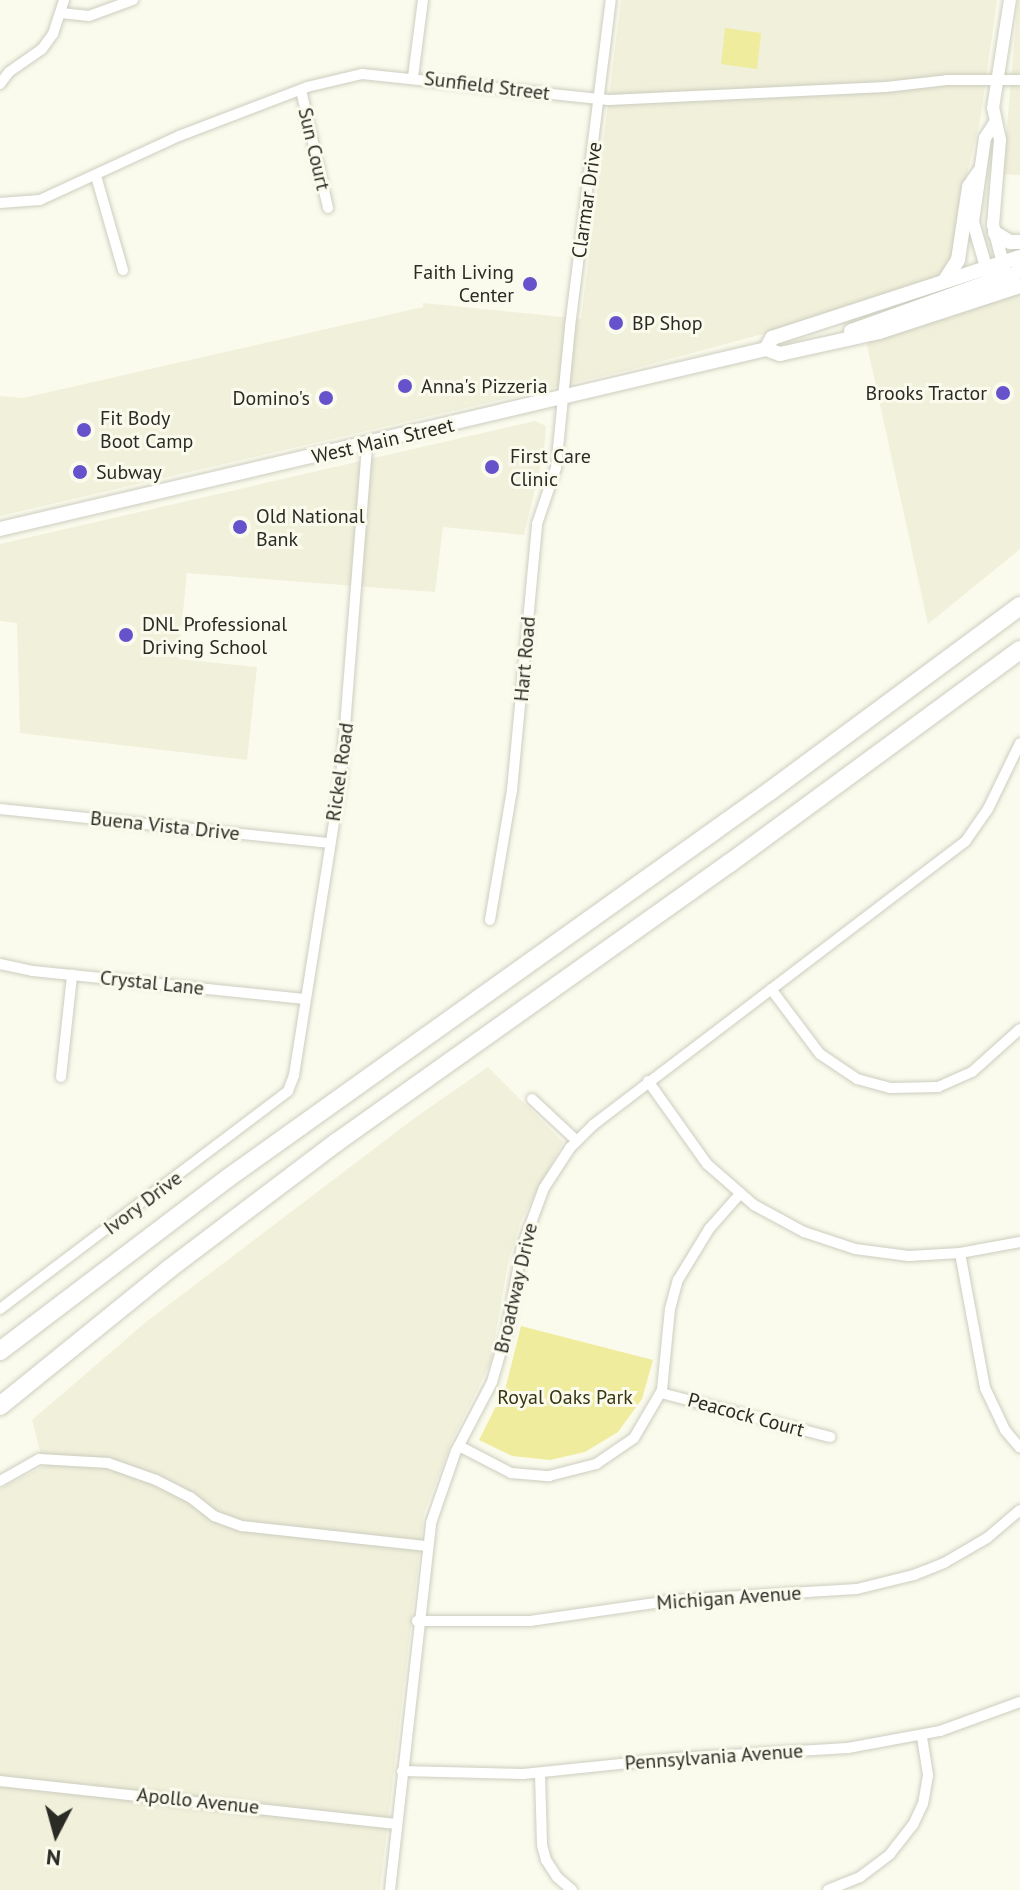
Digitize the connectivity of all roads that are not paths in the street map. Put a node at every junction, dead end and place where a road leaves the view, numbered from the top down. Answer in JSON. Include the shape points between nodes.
{"nodes":[{"id":1,"x":64,"y":0,"type":"edge"},
{"id":2,"x":133,"y":0,"type":"edge"},
{"id":3,"x":423,"y":0,"type":"edge"},
{"id":4,"x":611,"y":0,"type":"edge"},
{"id":5,"x":1010,"y":0,"type":"edge"},
{"id":6,"x":61,"y":13,"type":"junction"},
{"id":7,"x":413,"y":77,"type":"junction"},
{"id":8,"x":999,"y":78,"type":"junction"},
{"id":9,"x":1020,"y":80,"type":"edge"},
{"id":10,"x":0,"y":84,"type":"edge"},
{"id":11,"x":301,"y":90,"type":"junction"},
{"id":12,"x":601,"y":99,"type":"junction"},
{"id":13,"x":994,"y":124,"type":"junction"},
{"id":14,"x":979,"y":172,"type":"junction"},
{"id":15,"x":96,"y":176,"type":"junction"},
{"id":16,"x":0,"y":203,"type":"edge"},
{"id":17,"x":328,"y":208,"type":"dead end"},
{"id":18,"x":994,"y":229,"type":"junction"},
{"id":19,"x":1020,"y":242,"type":"edge"},
{"id":20,"x":1020,"y":257,"type":"edge"},
{"id":21,"x":1002,"y":263,"type":"junction"},
{"id":22,"x":123,"y":270,"type":"dead end"},
{"id":23,"x":944,"y":281,"type":"junction"},
{"id":24,"x":991,"y":281,"type":"junction"},
{"id":25,"x":1015,"y":281,"type":"edge"},
{"id":26,"x":766,"y":349,"type":"junction"},
{"id":27,"x":562,"y":399,"type":"junction"},
{"id":28,"x":367,"y":444,"type":"junction"},
{"id":29,"x":0,"y":529,"type":"edge"},
{"id":30,"x":1020,"y":605,"type":"edge"},
{"id":31,"x":1020,"y":650,"type":"edge"},
{"id":32,"x":1018,"y":750,"type":"edge"},
{"id":33,"x":0,"y":809,"type":"edge"},
{"id":34,"x":330,"y":843,"type":"junction"},
{"id":35,"x":490,"y":920,"type":"dead end"},
{"id":36,"x":0,"y":966,"type":"edge"},
{"id":37,"x":72,"y":975,"type":"junction"},
{"id":38,"x":771,"y":989,"type":"junction"},
{"id":39,"x":305,"y":999,"type":"junction"},
{"id":40,"x":1020,"y":1029,"type":"edge"},
{"id":41,"x":61,"y":1077,"type":"dead end"},
{"id":42,"x":648,"y":1081,"type":"junction"},
{"id":43,"x":284,"y":1095,"type":"joint"},
{"id":44,"x":532,"y":1099,"type":"dead end"},
{"id":45,"x":576,"y":1140,"type":"junction"},
{"id":46,"x":740,"y":1194,"type":"junction"},
{"id":47,"x":1020,"y":1242,"type":"edge"},
{"id":48,"x":960,"y":1253,"type":"junction"},
{"id":49,"x":0,"y":1309,"type":"edge"},
{"id":50,"x":0,"y":1351,"type":"edge"},
{"id":51,"x":661,"y":1393,"type":"junction"},
{"id":52,"x":0,"y":1406,"type":"edge"},
{"id":53,"x":830,"y":1437,"type":"dead end"},
{"id":54,"x":459,"y":1446,"type":"junction"},
{"id":55,"x":1020,"y":1448,"type":"edge"},
{"id":56,"x":0,"y":1481,"type":"edge"},
{"id":57,"x":1020,"y":1510,"type":"edge"},
{"id":58,"x":427,"y":1546,"type":"junction"},
{"id":59,"x":417,"y":1621,"type":"junction"},
{"id":60,"x":1020,"y":1702,"type":"edge"},
{"id":61,"x":922,"y":1736,"type":"junction"},
{"id":62,"x":402,"y":1771,"type":"junction"},
{"id":63,"x":540,"y":1773,"type":"junction"},
{"id":64,"x":0,"y":1781,"type":"edge"},
{"id":65,"x":396,"y":1824,"type":"junction"},
{"id":66,"x":860,"y":1877,"type":"junction"},
{"id":67,"x":390,"y":1890,"type":"edge"},
{"id":68,"x":572,"y":1890,"type":"edge"},
{"id":69,"x":828,"y":1890,"type":"edge"},
{"id":70,"x":865,"y":1890,"type":"edge"}],
"edges":[{"from":1,"to":6,"type":"street"},
{"from":2,"to":6,"type":"street","via":[[89,16]]},
{"from":3,"to":7,"type":"street"},
{"from":4,"to":12,"type":"street","name":"Clarmar Drive"},
{"from":5,"to":8,"type":"street"},
{"from":6,"to":10,"type":"street","via":[[42,49]]},
{"from":7,"to":11,"type":"street","name":"Sunfield Street","via":[[362,74]]},
{"from":7,"to":12,"type":"street","name":"Sunfield Street"},
{"from":8,"to":9,"type":"street","name":"Sunfield Street"},
{"from":8,"to":12,"type":"street","name":"Sunfield Street"},
{"from":8,"to":13,"type":"street"},
{"from":11,"to":15,"type":"street","name":"Sunfield Street","via":[[179,136]]},
{"from":11,"to":17,"type":"street","name":"Sun Court"},
{"from":12,"to":27,"type":"street","name":"Clarmar Drive"},
{"from":13,"to":14,"type":"street","via":[[985,138]]},
{"from":13,"to":18,"type":"street","via":[[1000,140]]},
{"from":14,"to":18,"type":"street","via":[[986,178],[986,207]]},
{"from":14,"to":23,"type":"main road","via":[[969,187],[958,260]]},
{"from":14,"to":24,"type":"street","via":[[973,222]]},
{"from":15,"to":16,"type":"street","name":"Sunfield Street","via":[[40,200]]},
{"from":15,"to":22,"type":"street"},
{"from":18,"to":19,"type":"main road","via":[[1010,242]]},
{"from":18,"to":21,"type":"street"},
{"from":20,"to":21,"type":"main road","name":"West Main Street"},
{"from":21,"to":24,"type":"main road","name":"West Main Street"},
{"from":21,"to":25,"type":"street"},
{"from":23,"to":24,"type":"main road","name":"West Main Street"},
{"from":23,"to":26,"type":"main road","name":"West Main Street","via":[[772,338]]},
{"from":24,"to":25,"type":"main road","name":"West Main Street"},
{"from":24,"to":26,"type":"main road","name":"West Main Street","via":[[913,323],[780,354]]},
{"from":26,"to":27,"type":"main road","name":"West Main Street"},
{"from":27,"to":28,"type":"main road","name":"West Main Street"},
{"from":27,"to":35,"type":"street","name":"Hart Road","via":[[556,468],[537,524],[512,790]]},
{"from":28,"to":29,"type":"main road","name":"West Main Street"},
{"from":28,"to":34,"type":"street","name":"Rickel Road","via":[[345,748]]},
{"from":30,"to":50,"type":"highway","via":[[228,1178]]},
{"from":31,"to":52,"type":"highway","via":[[337,1142]]},
{"from":32,"to":38,"type":"street","name":"Broadway Drive","via":[[965,842]]},
{"from":33,"to":34,"type":"street","name":"Buena Vista Drive"},
{"from":34,"to":39,"type":"street","name":"Rickel Road"},
{"from":36,"to":37,"type":"street","name":"Crystal Lane"},
{"from":37,"to":39,"type":"street","name":"Crystal Lane"},
{"from":37,"to":41,"type":"street"},
{"from":38,"to":40,"type":"street","via":[[820,1054],[857,1079],[890,1088],[938,1087],[972,1072]]},
{"from":38,"to":42,"type":"street","name":"Broadway Drive"},
{"from":39,"to":43,"type":"street","name":"Rickel Road","via":[[294,1075]]},
{"from":42,"to":45,"type":"street","name":"Broadway Drive"},
{"from":42,"to":46,"type":"street","via":[[707,1164]]},
{"from":43,"to":49,"type":"street","name":"Ivory Drive"},
{"from":44,"to":45,"type":"street"},
{"from":45,"to":54,"type":"street","name":"Broadway Drive","via":[[544,1188],[527,1229],[492,1382]]},
{"from":46,"to":48,"type":"street","via":[[781,1221],[855,1249],[909,1256]]},
{"from":46,"to":51,"type":"street","via":[[709,1229],[678,1280]]},
{"from":47,"to":48,"type":"street"},
{"from":48,"to":55,"type":"street","via":[[985,1388]]},
{"from":51,"to":53,"type":"street","name":"Peacock Court"},
{"from":51,"to":54,"type":"street","via":[[634,1438],[585,1468],[549,1476],[511,1473]]},
{"from":54,"to":58,"type":"street","name":"Broadway Drive","via":[[437,1498]]},
{"from":56,"to":58,"type":"street","via":[[39,1459],[108,1463],[156,1480],[214,1516],[242,1526]]},
{"from":57,"to":59,"type":"street","name":"Michigan Avenue","via":[[987,1538],[944,1563],[857,1589],[676,1600],[530,1621]]},
{"from":58,"to":59,"type":"street","name":"Broadway Drive"},
{"from":59,"to":62,"type":"street","name":"Broadway Drive"},
{"from":60,"to":61,"type":"street","name":"Pennsylvania Avenue"},
{"from":61,"to":63,"type":"street","name":"Pennsylvania Avenue","via":[[848,1748]]},
{"from":61,"to":66,"type":"street","via":[[928,1762],[923,1804],[903,1840]]},
{"from":62,"to":63,"type":"street","name":"Pennsylvania Avenue"},
{"from":62,"to":65,"type":"street","name":"Broadway Drive"},
{"from":63,"to":68,"type":"street","via":[[546,1860]]},
{"from":64,"to":65,"type":"street","name":"Apollo Avenue"},
{"from":65,"to":67,"type":"street","name":"Broadway Drive"},
{"from":66,"to":69,"type":"street"},
{"from":66,"to":70,"type":"street"}]}
